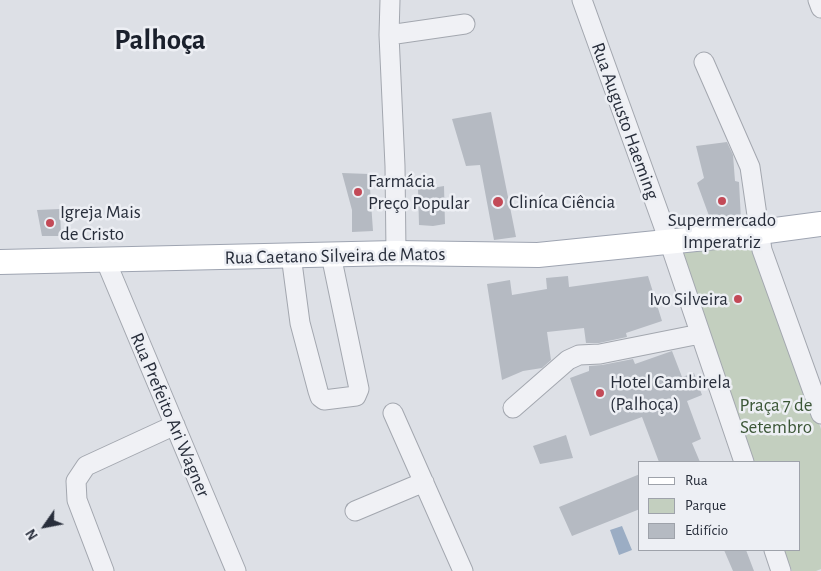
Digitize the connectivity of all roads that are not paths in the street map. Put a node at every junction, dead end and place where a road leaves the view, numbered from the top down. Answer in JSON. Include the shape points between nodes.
{"nodes":[{"id":1,"x":390,"y":0,"type":"edge"},
{"id":2,"x":582,"y":0,"type":"edge"},
{"id":3,"x":818,"y":0,"type":"edge"},
{"id":4,"x":821,"y":8,"type":"edge"},
{"id":5,"x":465,"y":24,"type":"dead end"},
{"id":6,"x":389,"y":35,"type":"junction"},
{"id":7,"x":704,"y":62,"type":"dead end"},
{"id":8,"x":821,"y":224,"type":"edge"},
{"id":9,"x":759,"y":232,"type":"junction"},
{"id":10,"x":669,"y":241,"type":"junction"},
{"id":11,"x":396,"y":254,"type":"junction"},
{"id":12,"x":290,"y":255,"type":"junction"},
{"id":13,"x":331,"y":255,"type":"junction"},
{"id":14,"x":104,"y":259,"type":"junction"},
{"id":15,"x":0,"y":262,"type":"edge"},
{"id":16,"x":700,"y":334,"type":"junction"},
{"id":17,"x":513,"y":408,"type":"dead end"},
{"id":18,"x":394,"y":413,"type":"dead end"},
{"id":19,"x":821,"y":414,"type":"edge"},
{"id":20,"x":175,"y":426,"type":"junction"},
{"id":21,"x":744,"y":461,"type":"edge"},
{"id":22,"x":424,"y":482,"type":"junction"},
{"id":23,"x":354,"y":511,"type":"dead end"},
{"id":24,"x":774,"y":551,"type":"edge"},
{"id":25,"x":104,"y":571,"type":"edge"},
{"id":26,"x":236,"y":571,"type":"edge"},
{"id":27,"x":463,"y":571,"type":"edge"},
{"id":28,"x":781,"y":571,"type":"edge"}],
"edges":[{"from":1,"to":6,"type":"street"},
{"from":2,"to":10,"type":"street","name":"Rua Augusto Haeming"},
{"from":3,"to":4,"type":"street"},
{"from":5,"to":6,"type":"street"},
{"from":6,"to":11,"type":"street"},
{"from":7,"to":9,"type":"street","via":[[750,167]]},
{"from":8,"to":9,"type":"main road","name":"Rua Caetano Silveira de Matos"},
{"from":9,"to":10,"type":"main road","name":"Rua Caetano Silveira de Matos"},
{"from":9,"to":19,"type":"street","via":[[762,250]]},
{"from":10,"to":11,"type":"main road","name":"Rua Caetano Silveira de Matos","via":[[538,254]]},
{"from":10,"to":16,"type":"street"},
{"from":11,"to":13,"type":"main road","name":"Rua Caetano Silveira de Matos"},
{"from":12,"to":13,"type":"main road","name":"Rua Caetano Silveira de Matos"},
{"from":12,"to":13,"type":"street","via":[[300,323],[318,392],[324,400],[356,396],[360,384]]},
{"from":12,"to":14,"type":"main road","name":"Rua Caetano Silveira de Matos"},
{"from":14,"to":15,"type":"main road","name":"Rua Caetano Silveira de Matos"},
{"from":14,"to":20,"type":"street","name":"Rua Prefeito Ari Wagner"},
{"from":16,"to":17,"type":"street","via":[[600,354],[579,355],[568,360]]},
{"from":16,"to":21,"type":"street"},
{"from":18,"to":22,"type":"street"},
{"from":20,"to":25,"type":"street","via":[[86,466],[76,481],[77,500]]},
{"from":20,"to":26,"type":"street","name":"Rua Prefeito Ari Wagner"},
{"from":22,"to":23,"type":"street"},
{"from":22,"to":27,"type":"street"},
{"from":24,"to":28,"type":"street"}]}
